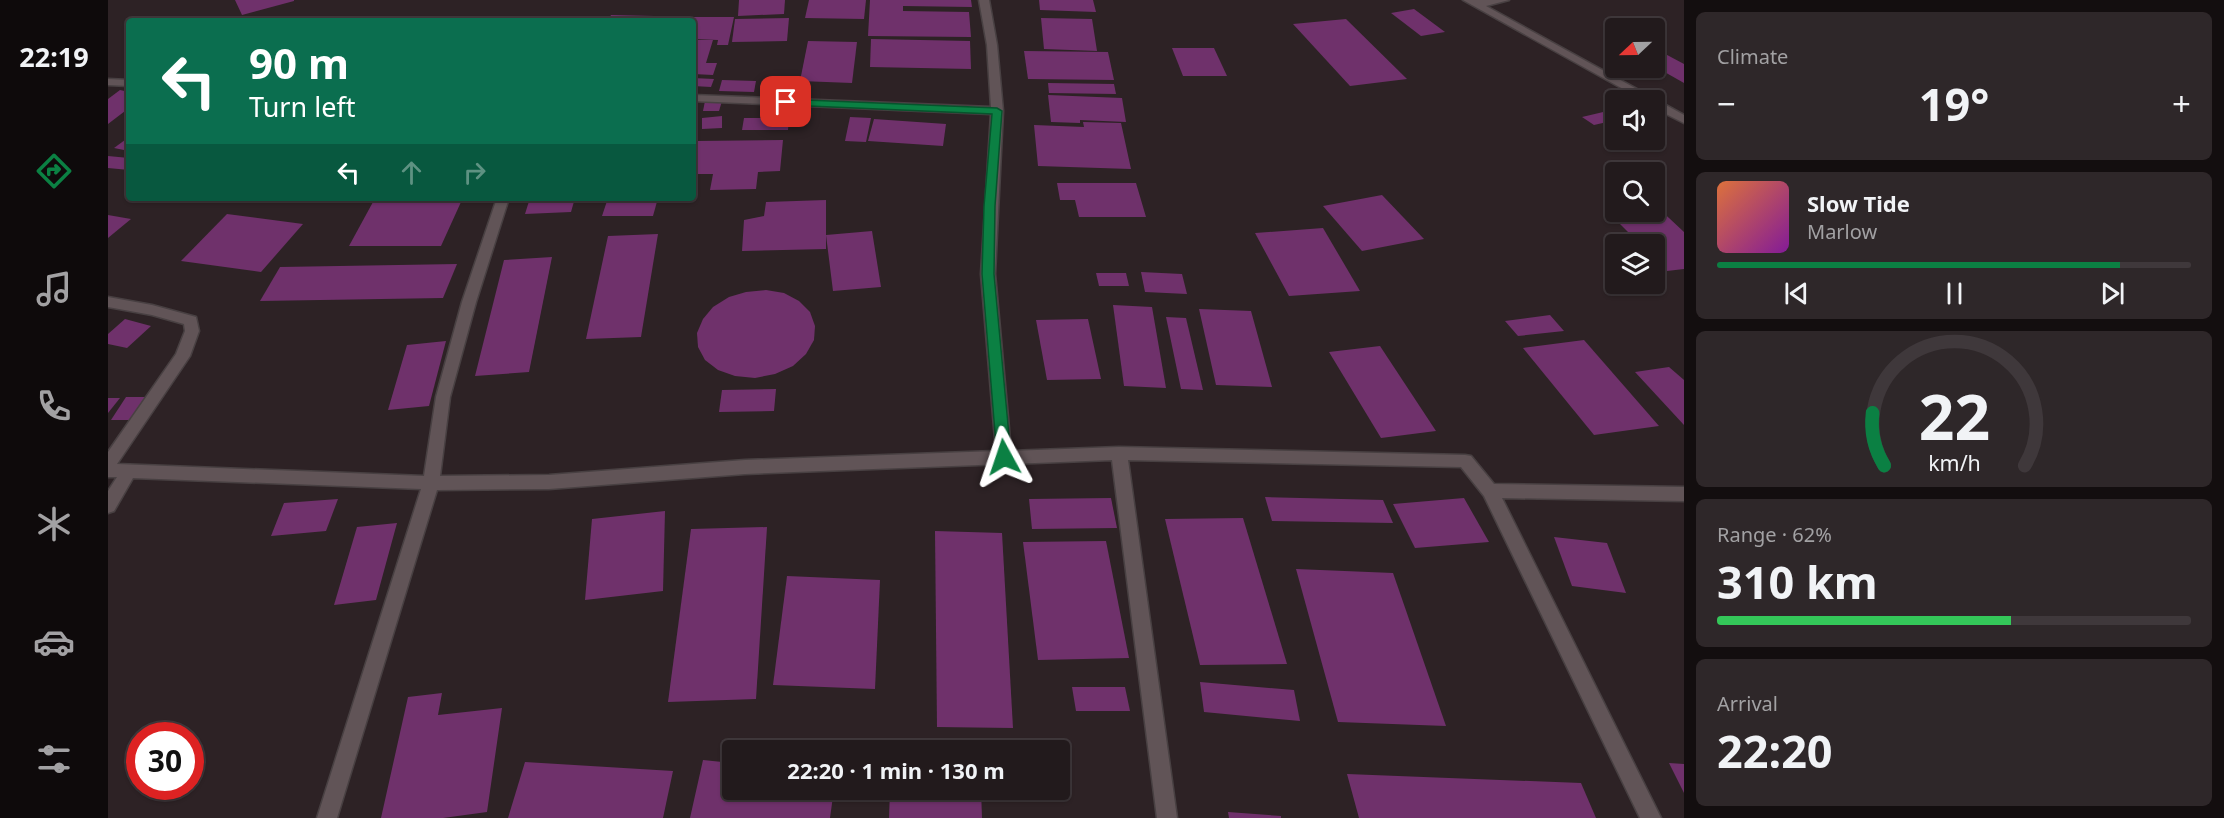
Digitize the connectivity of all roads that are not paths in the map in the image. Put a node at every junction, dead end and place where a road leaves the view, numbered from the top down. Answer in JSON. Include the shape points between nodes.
{"nodes":[{"id":1,"x":984,"y":0,"type":"edge"},
{"id":2,"x":1504,"y":0,"type":"edge"},
{"id":3,"x":1472,"y":2,"type":"edge"},
{"id":4,"x":108,"y":82,"type":"edge"},
{"id":5,"x":126,"y":83,"type":"edge"},
{"id":6,"x":1632,"y":90,"type":"edge"},
{"id":7,"x":696,"y":98,"type":"edge"},
{"id":8,"x":1665,"y":109,"type":"edge"},
{"id":9,"x":997,"y":111,"type":"junction"},
{"id":10,"x":1684,"y":119,"type":"edge"},
{"id":11,"x":502,"y":201,"type":"edge"},
{"id":12,"x":108,"y":302,"type":"edge"},
{"id":13,"x":1119,"y":453,"type":"junction"},
{"id":14,"x":1004,"y":457,"type":"junction"},
{"id":15,"x":108,"y":464,"type":"edge"},
{"id":16,"x":108,"y":470,"type":"edge"},
{"id":17,"x":128,"y":472,"type":"junction"},
{"id":18,"x":431,"y":483,"type":"junction"},
{"id":19,"x":1490,"y":491,"type":"junction"},
{"id":20,"x":1684,"y":494,"type":"edge"},
{"id":21,"x":108,"y":506,"type":"edge"},
{"id":22,"x":327,"y":818,"type":"edge"},
{"id":23,"x":1167,"y":818,"type":"edge"},
{"id":24,"x":1651,"y":818,"type":"edge"}],
"edges":[{"from":1,"to":9,"type":"street"},
{"from":2,"to":3,"type":"street"},
{"from":3,"to":6,"type":"street"},
{"from":4,"to":5,"type":"street"},
{"from":7,"to":9,"type":"street"},
{"from":8,"to":10,"type":"street"},
{"from":9,"to":14,"type":"street","via":[[988,274]]},
{"from":11,"to":18,"type":"street","via":[[443,397]]},
{"from":12,"to":15,"type":"street","via":[[191,321],[192,331],[183,356]]},
{"from":13,"to":14,"type":"street"},
{"from":13,"to":19,"type":"street","via":[[1465,461]]},
{"from":13,"to":23,"type":"street"},
{"from":14,"to":18,"type":"street","via":[[746,467],[549,482]]},
{"from":16,"to":17,"type":"street"},
{"from":17,"to":18,"type":"street"},
{"from":17,"to":21,"type":"street"},
{"from":18,"to":22,"type":"street"},
{"from":19,"to":20,"type":"street"},
{"from":19,"to":24,"type":"street"}]}
